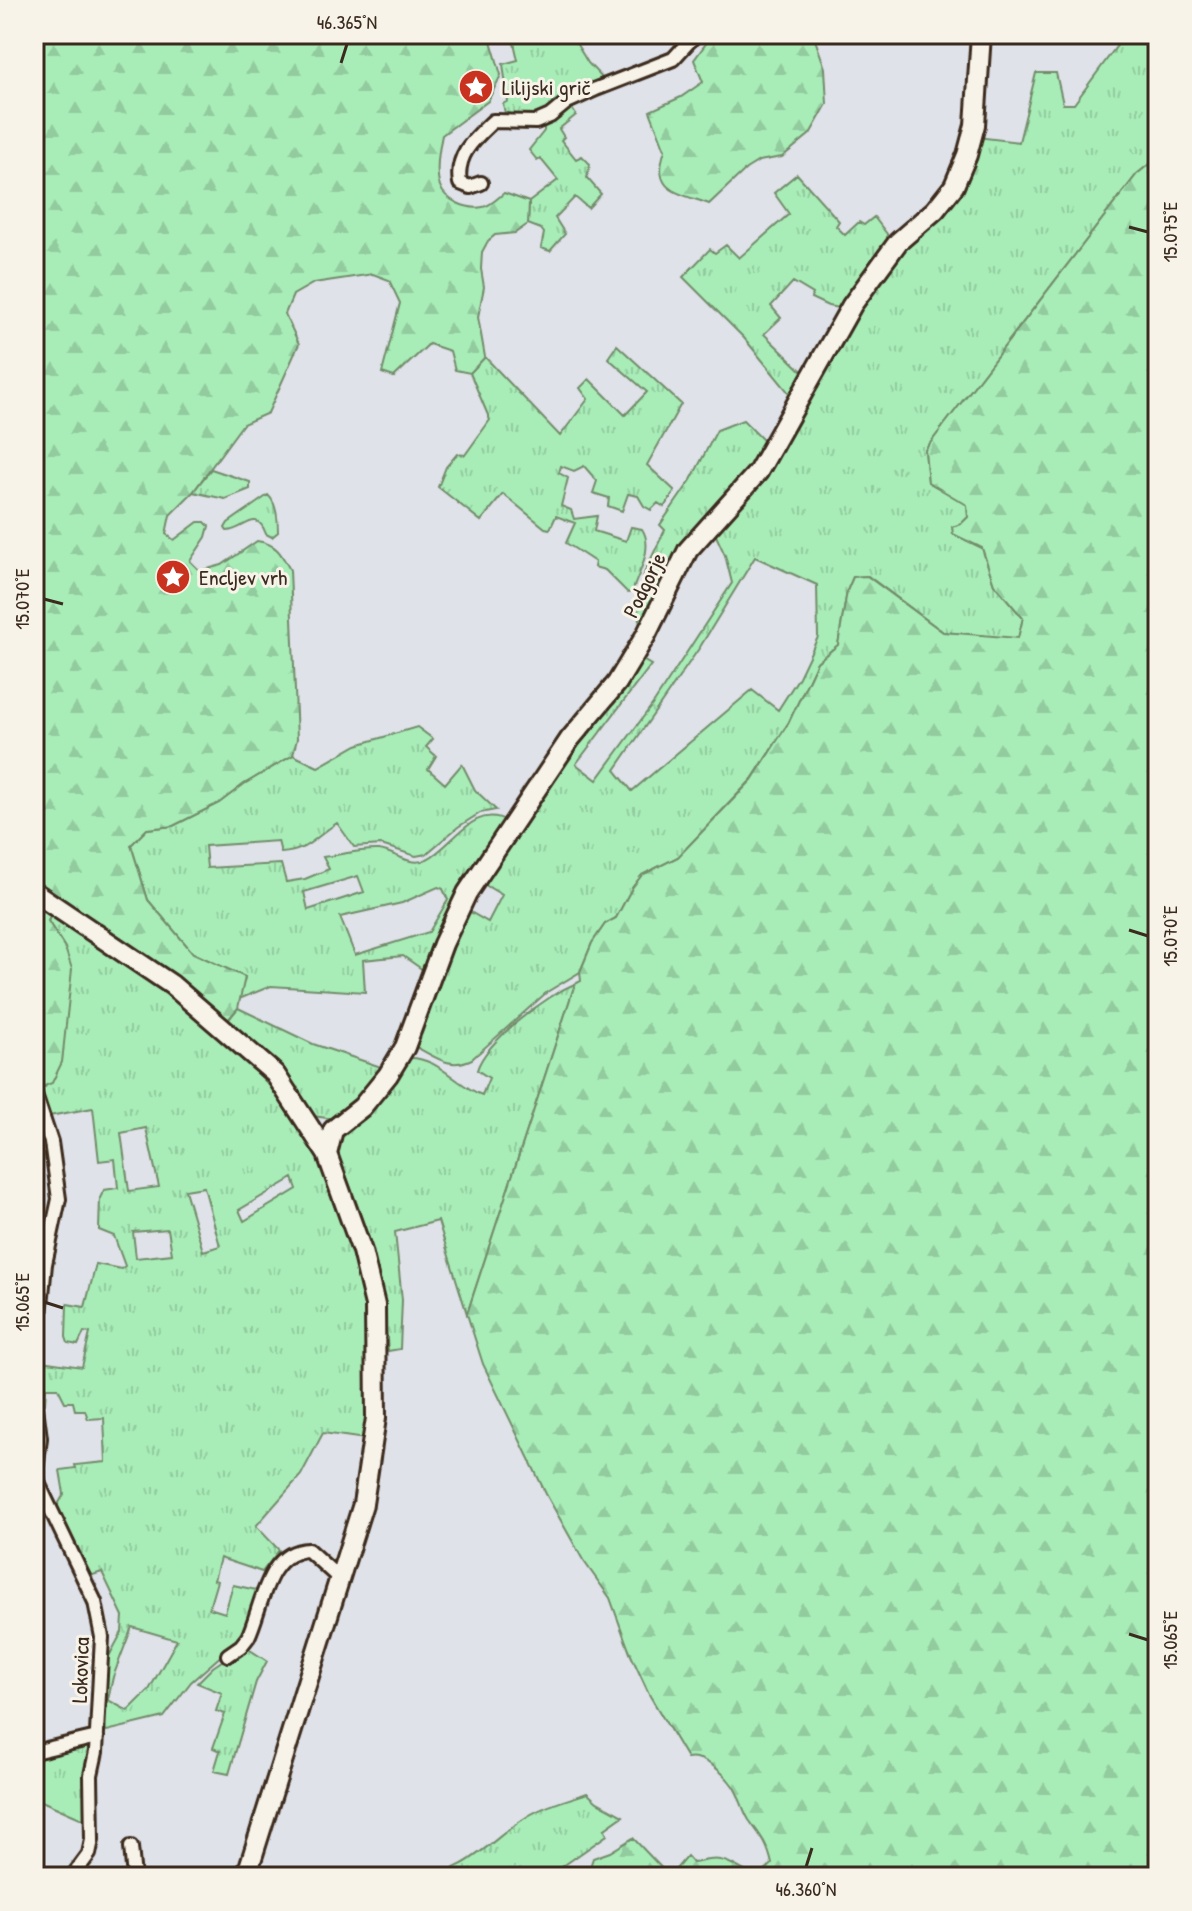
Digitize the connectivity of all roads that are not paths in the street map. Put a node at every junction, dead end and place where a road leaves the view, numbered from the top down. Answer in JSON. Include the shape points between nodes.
{"nodes":[{"id":1,"x":696,"y":34,"type":"edge"},
{"id":2,"x":981,"y":34,"type":"edge"},
{"id":3,"x":481,"y":183,"type":"dead end"},
{"id":4,"x":34,"y":892,"type":"edge"},
{"id":5,"x":35,"y":1094,"type":"edge"},
{"id":6,"x":327,"y":1154,"type":"junction"},
{"id":7,"x":34,"y":1378,"type":"edge"},
{"id":8,"x":34,"y":1392,"type":"edge"},
{"id":9,"x":36,"y":1424,"type":"edge"},
{"id":10,"x":340,"y":1579,"type":"junction"},
{"id":11,"x":228,"y":1655,"type":"dead end"},
{"id":12,"x":97,"y":1737,"type":"junction"},
{"id":13,"x":34,"y":1752,"type":"edge"},
{"id":14,"x":131,"y":1847,"type":"dead end"},
{"id":15,"x":86,"y":1858,"type":"junction"},
{"id":16,"x":72,"y":1877,"type":"edge"},
{"id":17,"x":85,"y":1877,"type":"edge"},
{"id":18,"x":134,"y":1877,"type":"edge"},
{"id":19,"x":246,"y":1877,"type":"edge"}],
"edges":[{"from":1,"to":3,"type":"street","via":[[673,59],[567,102],[536,122],[493,121],[465,150],[457,167],[460,183]]},
{"from":2,"to":6,"type":"street","name":"Podgorje","via":[[975,125],[954,186],[888,255],[852,305],[758,472],[688,550],[617,683],[570,739],[467,893],[405,1047],[362,1107],[333,1130]]},
{"from":4,"to":6,"type":"street","via":[[172,985],[275,1074]]},
{"from":5,"to":7,"type":"street","via":[[51,1142],[59,1199],[45,1264]]},
{"from":6,"to":10,"type":"street","via":[[362,1251],[375,1305],[377,1352],[376,1418],[363,1504]]},
{"from":8,"to":9,"type":"street","name":"Lokovica"},
{"from":9,"to":12,"type":"street","name":"Lokovica","via":[[39,1485],[80,1566],[100,1621]]},
{"from":10,"to":11,"type":"street","via":[[308,1550],[298,1550],[274,1571],[248,1637]]},
{"from":10,"to":19,"type":"street"},
{"from":12,"to":13,"type":"street"},
{"from":12,"to":15,"type":"street","name":"Lokovica","via":[[91,1775],[92,1840]]},
{"from":14,"to":18,"type":"street"},
{"from":15,"to":16,"type":"street","name":"Lokovica"},
{"from":15,"to":17,"type":"street"}]}
